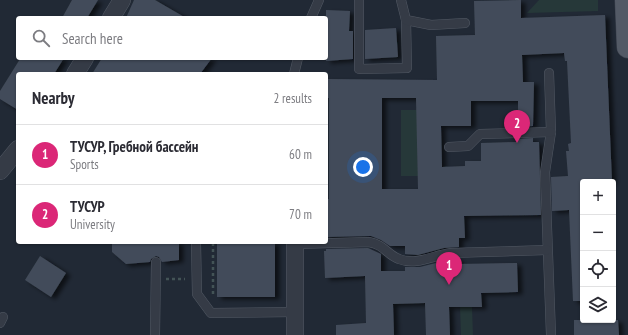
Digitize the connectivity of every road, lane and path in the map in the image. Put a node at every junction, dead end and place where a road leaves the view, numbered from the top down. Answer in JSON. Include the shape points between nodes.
{"nodes":[{"id":1,"x":122,"y":0,"type":"edge"},
{"id":2,"x":318,"y":0,"type":"edge"},
{"id":3,"x":359,"y":0,"type":"edge"},
{"id":4,"x":401,"y":0,"type":"edge"},
{"id":5,"x":626,"y":0,"type":"edge"},
{"id":6,"x":112,"y":16,"type":"edge"},
{"id":7,"x":312,"y":16,"type":"edge"},
{"id":8,"x":406,"y":20,"type":"junction"},
{"id":9,"x":465,"y":24,"type":"dead end"},
{"id":10,"x":628,"y":47,"type":"edge"},
{"id":11,"x":84,"y":60,"type":"edge"},
{"id":12,"x":298,"y":60,"type":"edge"},
{"id":13,"x":76,"y":72,"type":"edge"},
{"id":14,"x":294,"y":72,"type":"edge"},
{"id":15,"x":549,"y":73,"type":"dead end"},
{"id":16,"x":550,"y":132,"type":"junction"},
{"id":17,"x":449,"y":147,"type":"dead end"},
{"id":18,"x":16,"y":151,"type":"edge"},
{"id":19,"x":0,"y":171,"type":"edge"},
{"id":20,"x":328,"y":243,"type":"edge"},
{"id":21,"x":196,"y":244,"type":"edge"},
{"id":22,"x":213,"y":244,"type":"edge"},
{"id":23,"x":294,"y":244,"type":"edge"},
{"id":24,"x":547,"y":250,"type":"junction"},
{"id":25,"x":156,"y":262,"type":"dead end"},
{"id":26,"x":197,"y":279,"type":"junction"},
{"id":27,"x":156,"y":280,"type":"junction"},
{"id":28,"x":213,"y":295,"type":"dead end"},
{"id":29,"x":295,"y":312,"type":"junction"},
{"id":30,"x":155,"y":335,"type":"edge"},
{"id":31,"x":295,"y":335,"type":"edge"},
{"id":32,"x":551,"y":335,"type":"edge"}],
"edges":[{"from":1,"to":6,"type":"street"},
{"from":2,"to":7,"type":"lane"},
{"from":3,"to":8,"type":"lane","via":[[359,69],[407,68]]},
{"from":4,"to":8,"type":"lane"},
{"from":5,"to":10,"type":"main road"},
{"from":8,"to":9,"type":"lane","via":[[431,25]]},
{"from":11,"to":13,"type":"street"},
{"from":12,"to":14,"type":"lane"},
{"from":15,"to":16,"type":"lane"},
{"from":16,"to":17,"type":"lane","via":[[480,134],[468,146]]},
{"from":16,"to":24,"type":"lane","via":[[545,172]]},
{"from":18,"to":19,"type":"street"},
{"from":20,"to":24,"type":"lane","via":[[378,244],[399,260],[410,261],[422,261],[451,253]]},
{"from":21,"to":26,"type":"lane"},
{"from":22,"to":28,"type":"path"},
{"from":23,"to":29,"type":"street"},
{"from":24,"to":32,"type":"lane"},
{"from":25,"to":27,"type":"lane"},
{"from":26,"to":27,"type":"path"},
{"from":26,"to":29,"type":"lane","via":[[197,294],[211,313]]},
{"from":27,"to":30,"type":"lane"},
{"from":29,"to":31,"type":"street"}]}
